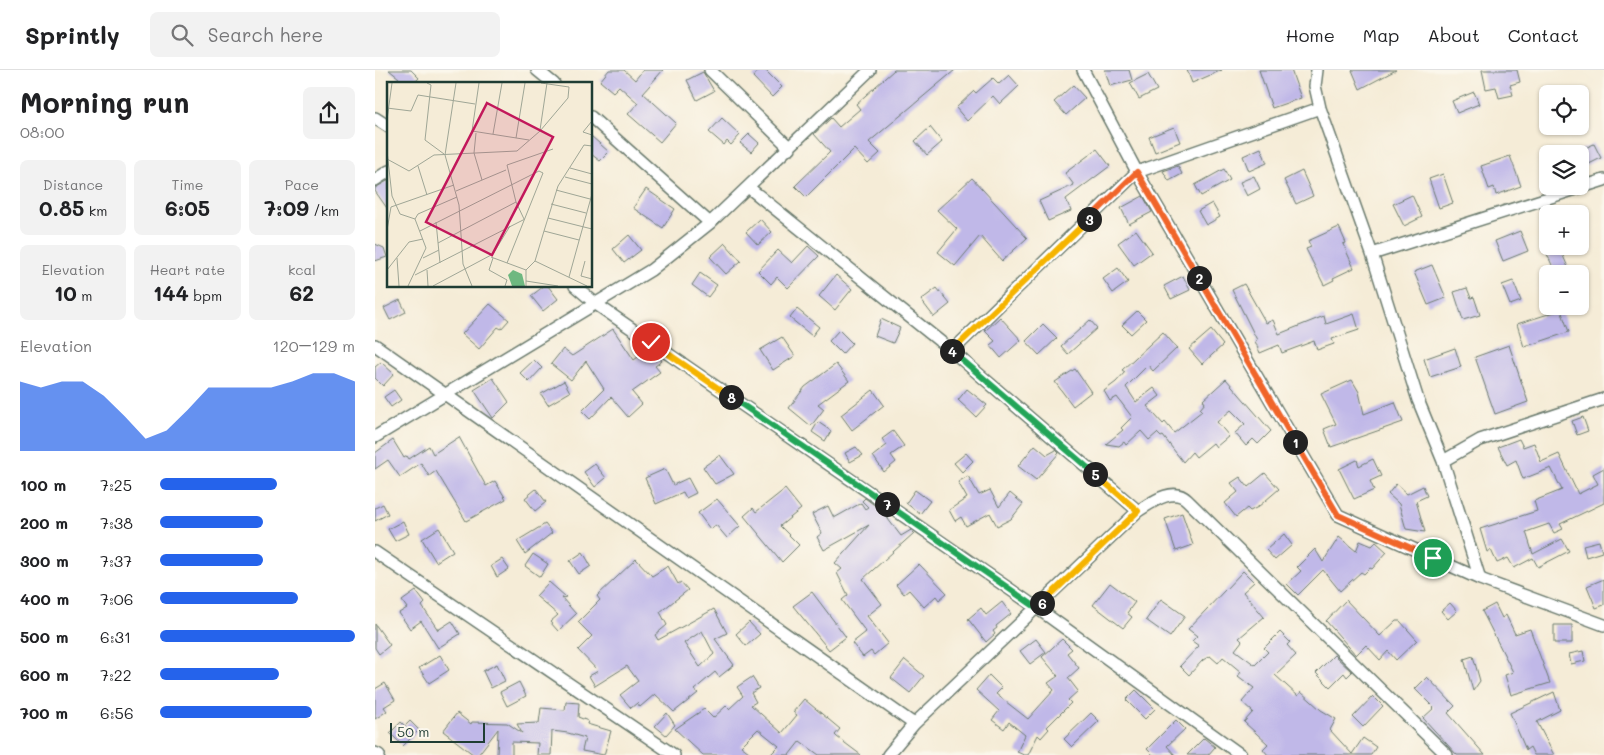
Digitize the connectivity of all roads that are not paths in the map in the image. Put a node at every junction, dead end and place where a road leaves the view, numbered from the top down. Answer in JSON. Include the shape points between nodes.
{"nodes":[{"id":1,"x":537,"y":70,"type":"edge"},
{"id":2,"x":710,"y":70,"type":"edge"},
{"id":3,"x":871,"y":70,"type":"edge"},
{"id":4,"x":1083,"y":70,"type":"edge"},
{"id":5,"x":1317,"y":70,"type":"edge"},
{"id":6,"x":552,"y":82,"type":"edge"},
{"id":7,"x":1320,"y":108,"type":"junction"},
{"id":8,"x":375,"y":118,"type":"edge"},
{"id":9,"x":593,"y":119,"type":"edge"},
{"id":10,"x":387,"y":126,"type":"edge"},
{"id":11,"x":790,"y":148,"type":"junction"},
{"id":12,"x":387,"y":172,"type":"edge"},
{"id":13,"x":1137,"y":172,"type":"junction"},
{"id":14,"x":375,"y":180,"type":"edge"},
{"id":15,"x":1604,"y":180,"type":"edge"},
{"id":16,"x":748,"y":187,"type":"junction"},
{"id":17,"x":709,"y":223,"type":"junction"},
{"id":18,"x":1372,"y":254,"type":"junction"},
{"id":19,"x":577,"y":288,"type":"edge"},
{"id":20,"x":596,"y":304,"type":"junction"},
{"id":21,"x":375,"y":345,"type":"edge"},
{"id":22,"x":952,"y":351,"type":"junction"},
{"id":23,"x":444,"y":395,"type":"junction"},
{"id":24,"x":1604,"y":400,"type":"edge"},
{"id":25,"x":375,"y":437,"type":"edge"},
{"id":26,"x":1443,"y":461,"type":"junction"},
{"id":27,"x":1138,"y":511,"type":"junction"},
{"id":28,"x":375,"y":552,"type":"edge"},
{"id":29,"x":1480,"y":579,"type":"junction"},
{"id":30,"x":1037,"y":608,"type":"junction"},
{"id":31,"x":1601,"y":622,"type":"edge"},
{"id":32,"x":914,"y":724,"type":"junction"},
{"id":33,"x":375,"y":753,"type":"edge"},
{"id":34,"x":379,"y":755,"type":"edge"},
{"id":35,"x":674,"y":755,"type":"edge"},
{"id":36,"x":888,"y":755,"type":"edge"},
{"id":37,"x":1241,"y":755,"type":"edge"},
{"id":38,"x":1447,"y":755,"type":"edge"}],
"edges":[{"from":1,"to":6,"type":"street"},
{"from":2,"to":11,"type":"street"},
{"from":3,"to":11,"type":"street"},
{"from":4,"to":13,"type":"street"},
{"from":5,"to":7,"type":"street","via":[[1315,86]]},
{"from":7,"to":13,"type":"street"},
{"from":7,"to":18,"type":"street"},
{"from":8,"to":10,"type":"street"},
{"from":9,"to":17,"type":"street"},
{"from":11,"to":16,"type":"street"},
{"from":12,"to":14,"type":"street"},
{"from":13,"to":22,"type":"street"},
{"from":13,"to":29,"type":"street","via":[[1338,515]]},
{"from":15,"to":18,"type":"street"},
{"from":16,"to":17,"type":"street"},
{"from":16,"to":22,"type":"street"},
{"from":17,"to":20,"type":"street","via":[[651,270]]},
{"from":18,"to":26,"type":"street","via":[[1418,400]]},
{"from":19,"to":20,"type":"street"},
{"from":20,"to":23,"type":"street"},
{"from":20,"to":30,"type":"street"},
{"from":21,"to":23,"type":"street"},
{"from":22,"to":27,"type":"street"},
{"from":23,"to":25,"type":"street"},
{"from":23,"to":32,"type":"street"},
{"from":24,"to":26,"type":"street","via":[[1480,440]]},
{"from":26,"to":29,"type":"street"},
{"from":27,"to":30,"type":"street"},
{"from":27,"to":38,"type":"street","via":[[1156,499],[1174,495],[1184,497]]},
{"from":28,"to":35,"type":"street"},
{"from":29,"to":31,"type":"street"},
{"from":30,"to":32,"type":"street"},
{"from":30,"to":37,"type":"street"},
{"from":32,"to":36,"type":"street"},
{"from":33,"to":34,"type":"street"}]}
